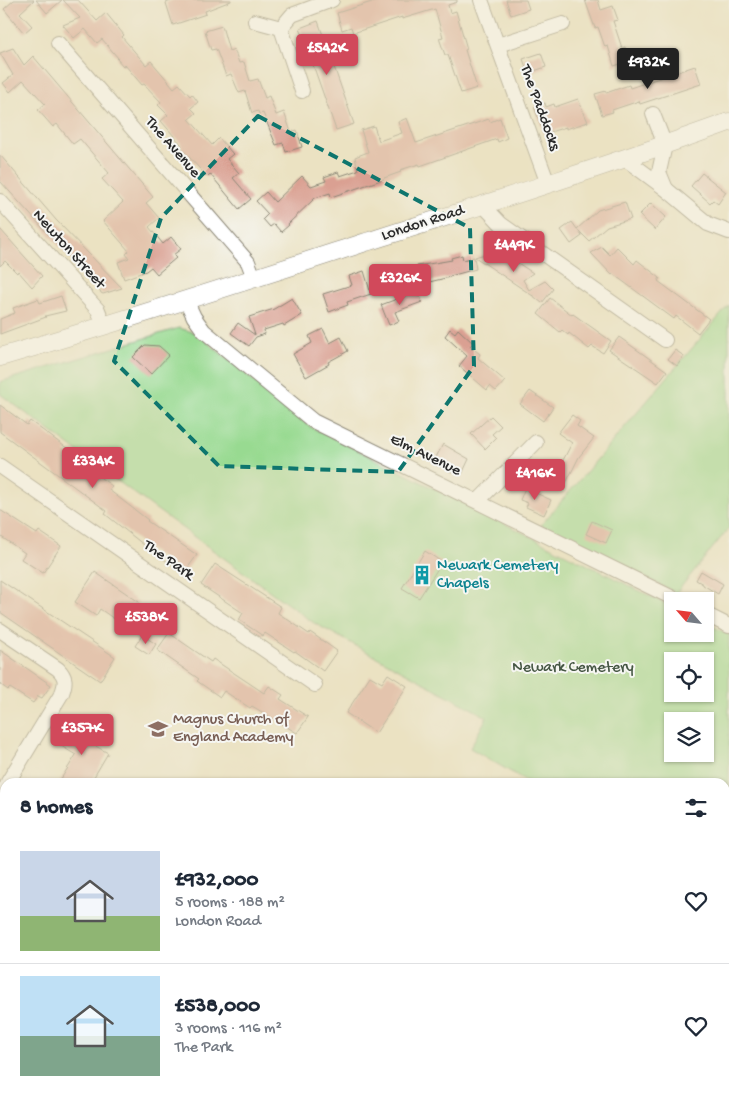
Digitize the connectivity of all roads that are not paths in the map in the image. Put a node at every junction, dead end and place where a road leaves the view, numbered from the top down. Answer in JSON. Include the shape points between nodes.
{"nodes":[{"id":1,"x":332,"y":0,"type":"edge"},
{"id":2,"x":481,"y":0,"type":"edge"},
{"id":3,"x":255,"y":21,"type":"dead end"},
{"id":4,"x":563,"y":24,"type":"dead end"},
{"id":5,"x":281,"y":28,"type":"junction"},
{"id":6,"x":58,"y":43,"type":"dead end"},
{"id":7,"x":498,"y":45,"type":"junction"},
{"id":8,"x":302,"y":91,"type":"dead end"},
{"id":9,"x":653,"y":114,"type":"dead end"},
{"id":10,"x":729,"y":122,"type":"edge"},
{"id":11,"x":665,"y":145,"type":"junction"},
{"id":12,"x":624,"y":158,"type":"junction"},
{"id":13,"x":548,"y":184,"type":"junction"},
{"id":14,"x":666,"y":189,"type":"junction"},
{"id":15,"x":0,"y":201,"type":"edge"},
{"id":16,"x":483,"y":204,"type":"junction"},
{"id":17,"x":729,"y":232,"type":"edge"},
{"id":18,"x":254,"y":278,"type":"junction"},
{"id":19,"x":186,"y":300,"type":"junction"},
{"id":20,"x":104,"y":325,"type":"junction"},
{"id":21,"x":665,"y":340,"type":"dead end"},
{"id":22,"x":0,"y":357,"type":"edge"},
{"id":23,"x":536,"y":442,"type":"dead end"},
{"id":24,"x":0,"y":466,"type":"edge"},
{"id":25,"x":478,"y":501,"type":"junction"},
{"id":26,"x":664,"y":594,"type":"edge"},
{"id":27,"x":714,"y":618,"type":"edge"},
{"id":28,"x":729,"y":626,"type":"edge"},
{"id":29,"x":0,"y":630,"type":"edge"},
{"id":30,"x":315,"y":685,"type":"dead end"},
{"id":31,"x":10,"y":778,"type":"edge"}],
"edges":[{"from":1,"to":5,"type":"street","via":[[292,15]]},
{"from":2,"to":7,"type":"street","name":"The Paddocks"},
{"from":3,"to":5,"type":"street"},
{"from":4,"to":7,"type":"street"},
{"from":5,"to":8,"type":"street"},
{"from":6,"to":18,"type":"street","name":"The Avenue","via":[[248,262]]},
{"from":7,"to":13,"type":"street","name":"The Paddocks"},
{"from":9,"to":11,"type":"street"},
{"from":10,"to":11,"type":"main road","name":"London Road"},
{"from":11,"to":12,"type":"main road","name":"London Road"},
{"from":11,"to":14,"type":"street","via":[[659,172]]},
{"from":12,"to":13,"type":"main road","name":"London Road"},
{"from":12,"to":14,"type":"street"},
{"from":13,"to":16,"type":"main road","name":"London Road"},
{"from":14,"to":17,"type":"street","via":[[708,224]]},
{"from":15,"to":20,"type":"street","name":"Newton Street","via":[[98,310]]},
{"from":16,"to":18,"type":"main road","name":"London Road"},
{"from":16,"to":21,"type":"street","via":[[501,224]]},
{"from":18,"to":19,"type":"main road","name":"London Road"},
{"from":19,"to":20,"type":"main road","name":"London Road"},
{"from":19,"to":25,"type":"street","name":"Elm Avenue","via":[[204,331],[313,421]]},
{"from":20,"to":22,"type":"main road","name":"London Road"},
{"from":23,"to":25,"type":"street"},
{"from":24,"to":30,"type":"street","name":"The Park"},
{"from":25,"to":26,"type":"street","name":"Elm Avenue"},
{"from":27,"to":28,"type":"street"},
{"from":29,"to":31,"type":"street","via":[[58,669],[64,674],[65,683]]}]}
